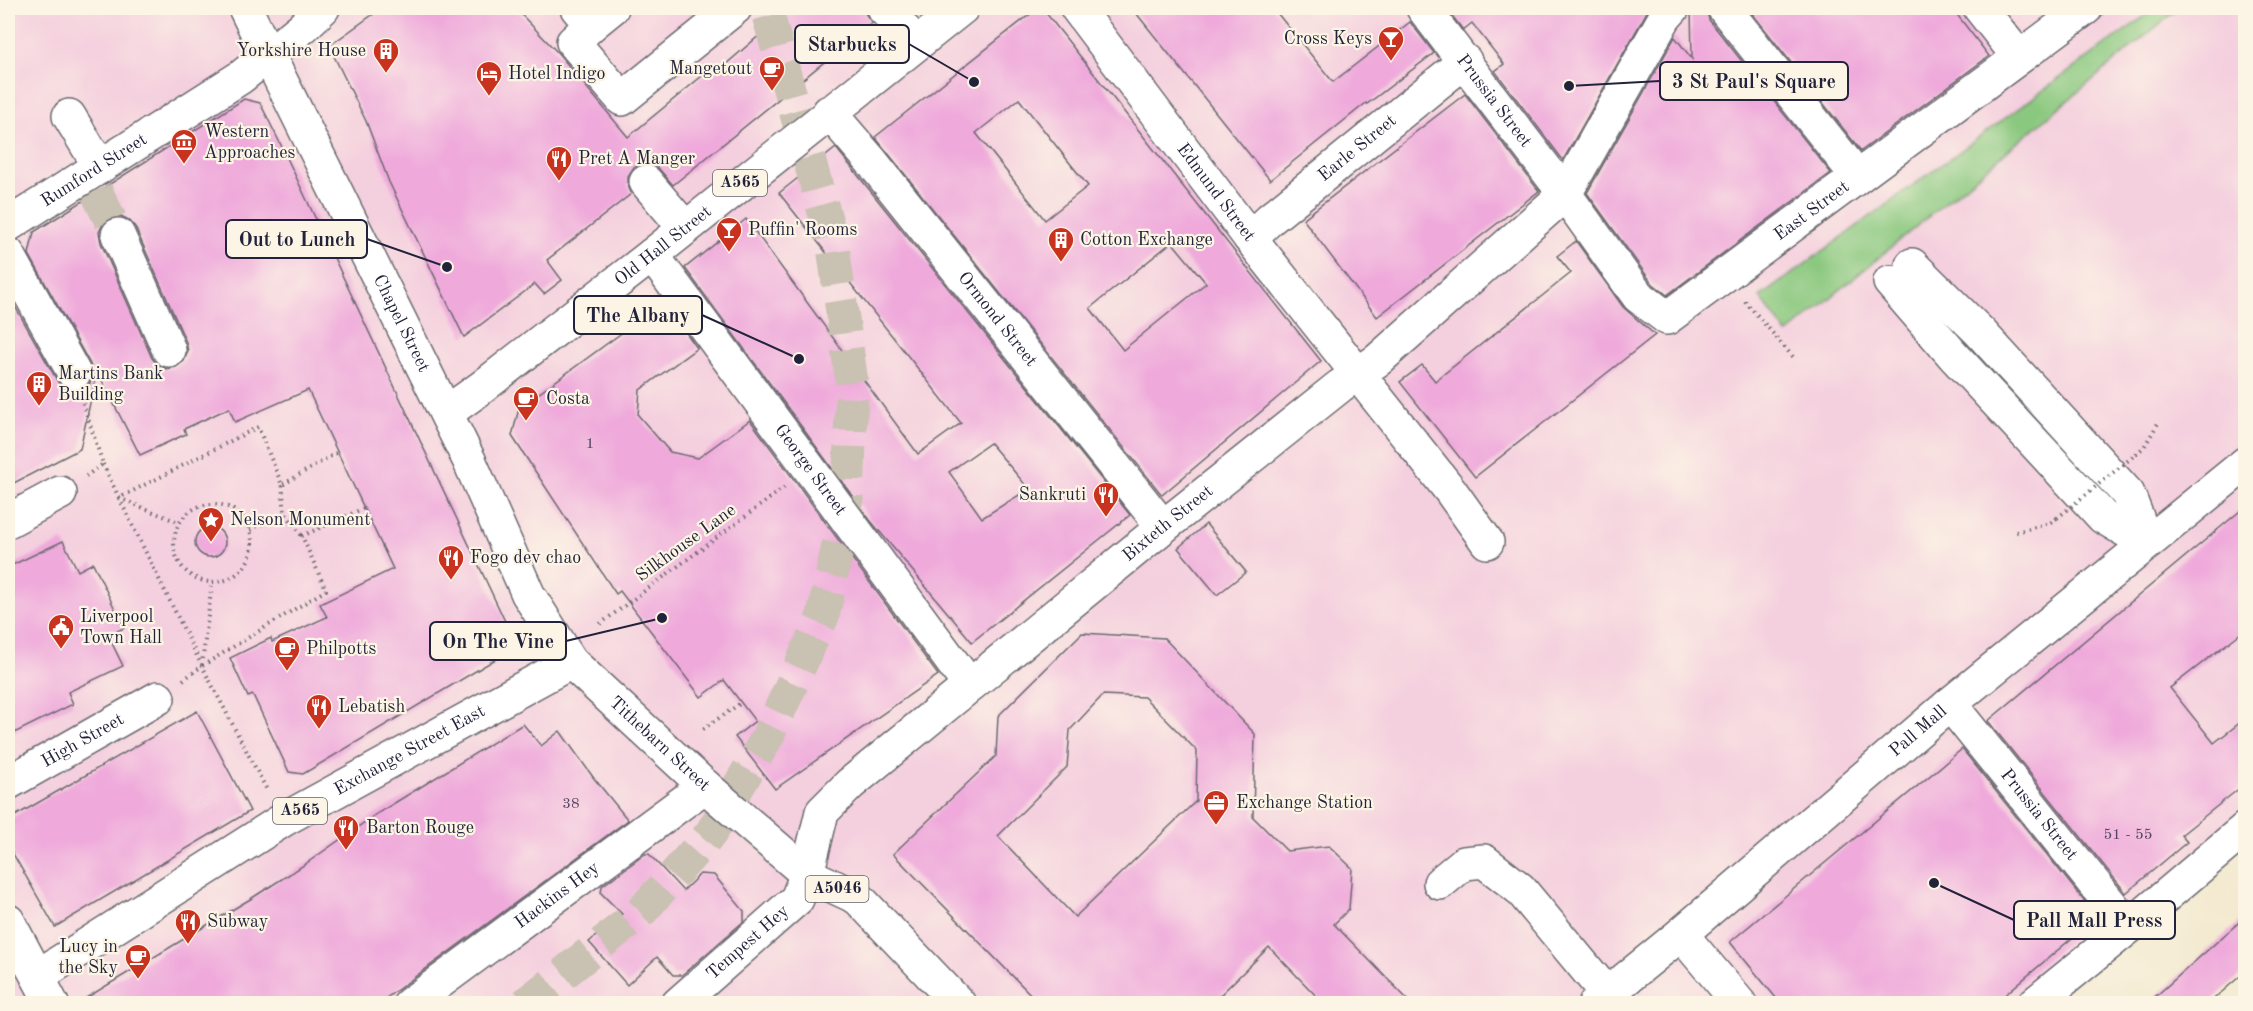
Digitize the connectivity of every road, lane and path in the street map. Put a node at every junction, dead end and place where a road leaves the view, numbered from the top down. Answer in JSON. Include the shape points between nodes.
{"nodes":[{"id":1,"x":245,"y":8,"type":"edge"},
{"id":2,"x":323,"y":8,"type":"edge"},
{"id":3,"x":735,"y":8,"type":"edge"},
{"id":4,"x":884,"y":8,"type":"edge"},
{"id":5,"x":963,"y":8,"type":"edge"},
{"id":6,"x":1077,"y":8,"type":"edge"},
{"id":7,"x":1423,"y":8,"type":"edge"},
{"id":8,"x":1724,"y":8,"type":"edge"},
{"id":9,"x":1980,"y":8,"type":"edge"},
{"id":10,"x":2086,"y":8,"type":"edge"},
{"id":11,"x":1665,"y":11,"type":"edge"},
{"id":12,"x":594,"y":13,"type":"edge"},
{"id":13,"x":916,"y":43,"type":"junction"},
{"id":14,"x":270,"y":54,"type":"junction"},
{"id":15,"x":2018,"y":56,"type":"junction"},
{"id":16,"x":1466,"y":61,"type":"junction"},
{"id":17,"x":829,"y":112,"type":"junction"},
{"id":18,"x":69,"y":116,"type":"dead end"},
{"id":19,"x":1857,"y":176,"type":"junction"},
{"id":20,"x":94,"y":178,"type":"junction"},
{"id":21,"x":646,"y":182,"type":"dead end"},
{"id":22,"x":1565,"y":194,"type":"junction"},
{"id":23,"x":8,"y":225,"type":"edge"},
{"id":24,"x":685,"y":228,"type":"junction"},
{"id":25,"x":118,"y":235,"type":"tunnel mouth"},
{"id":26,"x":1250,"y":238,"type":"junction"},
{"id":27,"x":8,"y":254,"type":"edge"},
{"id":28,"x":652,"y":255,"type":"junction"},
{"id":29,"x":1901,"y":273,"type":"dead end"},
{"id":30,"x":1723,"y":276,"type":"junction"},
{"id":31,"x":169,"y":350,"type":"dead end"},
{"id":32,"x":1793,"y":357,"type":"dead end"},
{"id":33,"x":74,"y":373,"type":"joint"},
{"id":34,"x":1357,"y":374,"type":"junction"},
{"id":35,"x":446,"y":413,"type":"junction"},
{"id":36,"x":2160,"y":420,"type":"dead end"},
{"id":37,"x":338,"y":452,"type":"dead end"},
{"id":38,"x":103,"y":464,"type":"junction"},
{"id":39,"x":2246,"y":464,"type":"edge"},
{"id":40,"x":282,"y":484,"type":"junction"},
{"id":41,"x":788,"y":485,"type":"dead end"},
{"id":42,"x":60,"y":493,"type":"joint"},
{"id":43,"x":118,"y":498,"type":"junction"},
{"id":44,"x":364,"y":508,"type":"dead end"},
{"id":45,"x":285,"y":513,"type":"junction"},
{"id":46,"x":8,"y":520,"type":"edge"},
{"id":47,"x":178,"y":522,"type":"junction"},
{"id":48,"x":1163,"y":527,"type":"junction"},
{"id":49,"x":250,"y":530,"type":"junction"},
{"id":50,"x":2016,"y":532,"type":"dead end"},
{"id":51,"x":302,"y":536,"type":"junction"},
{"id":52,"x":1486,"y":542,"type":"dead end"},
{"id":53,"x":2147,"y":543,"type":"junction"},
{"id":54,"x":212,"y":583,"type":"junction"},
{"id":55,"x":600,"y":624,"type":"dead end"},
{"id":56,"x":571,"y":662,"type":"junction"},
{"id":57,"x":202,"y":666,"type":"junction"},
{"id":58,"x":969,"y":686,"type":"junction"},
{"id":59,"x":158,"y":698,"type":"joint"},
{"id":60,"x":741,"y":703,"type":"dead end"},
{"id":61,"x":1950,"y":704,"type":"junction"},
{"id":62,"x":702,"y":729,"type":"dead end"},
{"id":63,"x":8,"y":783,"type":"edge"},
{"id":64,"x":705,"y":786,"type":"junction"},
{"id":65,"x":271,"y":798,"type":"dead end"},
{"id":66,"x":2246,"y":828,"type":"edge"},
{"id":67,"x":807,"y":874,"type":"junction"},
{"id":68,"x":1440,"y":882,"type":"dead end"},
{"id":69,"x":8,"y":921,"type":"edge"},
{"id":70,"x":2129,"y":927,"type":"junction"},
{"id":71,"x":1681,"y":934,"type":"junction"},
{"id":72,"x":45,"y":990,"type":"edge"},
{"id":73,"x":1601,"y":999,"type":"edge"},
{"id":74,"x":2038,"y":1002,"type":"edge"},
{"id":75,"x":410,"y":1004,"type":"edge"},
{"id":76,"x":678,"y":1004,"type":"edge"},
{"id":77,"x":959,"y":1004,"type":"edge"},
{"id":78,"x":1740,"y":1004,"type":"edge"}],
"edges":[{"from":1,"to":14,"type":"street","name":"Chapel Street"},
{"from":2,"to":14,"type":"street","name":"Rumford Street"},
{"from":3,"to":12,"type":"street","via":[[622,99],[573,42]]},
{"from":4,"to":13,"type":"street"},
{"from":5,"to":13,"type":"street","name":"Old Hall Street","number":"A565"},
{"from":6,"to":26,"type":"street","name":"Edmund Street"},
{"from":7,"to":16,"type":"street","name":"Prussia Street"},
{"from":8,"to":19,"type":"street"},
{"from":9,"to":15,"type":"street"},
{"from":10,"to":15,"type":"street","name":"East Street"},
{"from":11,"to":22,"type":"street","name":"Bixteth Street"},
{"from":13,"to":17,"type":"street","name":"Old Hall Street","number":"A565"},
{"from":14,"to":20,"type":"street","name":"Rumford Street"},
{"from":14,"to":35,"type":"street","name":"Chapel Street"},
{"from":15,"to":19,"type":"street","name":"East Street"},
{"from":16,"to":22,"type":"street","name":"Prussia Street"},
{"from":16,"to":26,"type":"street","name":"Earle Street"},
{"from":17,"to":24,"type":"street","name":"Old Hall Street","number":"A565"},
{"from":17,"to":48,"type":"street","name":"Ormond Street"},
{"from":18,"to":20,"type":"street"},
{"from":19,"to":30,"type":"street","name":"East Street"},
{"from":20,"to":23,"type":"street","name":"Rumford Street"},
{"from":21,"to":24,"type":"street"},
{"from":22,"to":30,"type":"street","name":"East Street","via":[[1635,300],[1667,318]]},
{"from":22,"to":34,"type":"street","name":"Bixteth Street","via":[[1378,360]]},
{"from":24,"to":28,"type":"street","name":"Old Hall Street","number":"A565"},
{"from":25,"to":31,"type":"street"},
{"from":26,"to":34,"type":"street","name":"Edmund Street"},
{"from":27,"to":33,"type":"street"},
{"from":28,"to":35,"type":"street","name":"Old Hall Street","number":"A565"},
{"from":28,"to":58,"type":"street","name":"George Street"},
{"from":29,"to":53,"type":"street","via":[[1980,332],[2128,494]]},
{"from":30,"to":32,"type":"path"},
{"from":33,"to":38,"type":"path"},
{"from":34,"to":48,"type":"street","name":"Bixteth Street"},
{"from":34,"to":52,"type":"street","name":"Edmund Street","via":[[1448,472]]},
{"from":35,"to":56,"type":"street","name":"Tithebarn Street","number":"A5046","via":[[528,594]]},
{"from":36,"to":50,"type":"path","bridge":true,"via":[[2144,447],[2057,518]]},
{"from":37,"to":40,"type":"path"},
{"from":38,"to":42,"type":"path"},
{"from":38,"to":43,"type":"path"},
{"from":39,"to":53,"type":"street","name":"Pall Mall"},
{"from":40,"to":43,"type":"path","via":[[258,427]]},
{"from":40,"to":45,"type":"path"},
{"from":41,"to":55,"type":"path","name":"Silkhouse Lane"},
{"from":42,"to":46,"type":"street"},
{"from":43,"to":47,"type":"path"},
{"from":43,"to":57,"type":"path"},
{"from":44,"to":51,"type":"path"},
{"from":45,"to":49,"type":"path"},
{"from":45,"to":51,"type":"path"},
{"from":47,"to":49,"type":"path","via":[[191,510],[208,503],[226,505],[240,515]]},
{"from":47,"to":54,"type":"path","via":[[173,535],[178,562],[198,581]]},
{"from":48,"to":58,"type":"street","name":"Bixteth Street"},
{"from":49,"to":54,"type":"path","via":[[249,560],[234,576]]},
{"from":51,"to":57,"type":"path","via":[[326,590]]},
{"from":53,"to":61,"type":"street","name":"Pall Mall"},
{"from":54,"to":57,"type":"path"},
{"from":56,"to":64,"type":"street","name":"Tithebarn Street","number":"A5046"},
{"from":56,"to":72,"type":"street","name":"Exchange Street East","number":"A565","via":[[283,820]]},
{"from":57,"to":59,"type":"path"},
{"from":57,"to":65,"type":"path"},
{"from":58,"to":67,"type":"street","name":"Bixteth Street","via":[[850,784],[822,812]]},
{"from":59,"to":63,"type":"street","name":"High Street"},
{"from":60,"to":62,"type":"path"},
{"from":61,"to":70,"type":"street","name":"Prussia Street"},
{"from":61,"to":71,"type":"street","name":"Pall Mall"},
{"from":64,"to":67,"type":"street","name":"Tithebarn Street","number":"A5046"},
{"from":64,"to":75,"type":"street","name":"Hackins Hey"},
{"from":66,"to":70,"type":"street"},
{"from":67,"to":76,"type":"street","name":"Tempest Hey","via":[[797,899]]},
{"from":67,"to":77,"type":"street","name":"Tithebarn Street","number":"A5046","via":[[858,898]]},
{"from":68,"to":73,"type":"street","via":[[1464,863],[1484,861],[1520,889]]},
{"from":69,"to":72,"type":"street"},
{"from":70,"to":74,"type":"street"},
{"from":71,"to":73,"type":"street","name":"Pall Mall"},
{"from":71,"to":78,"type":"street"}]}
